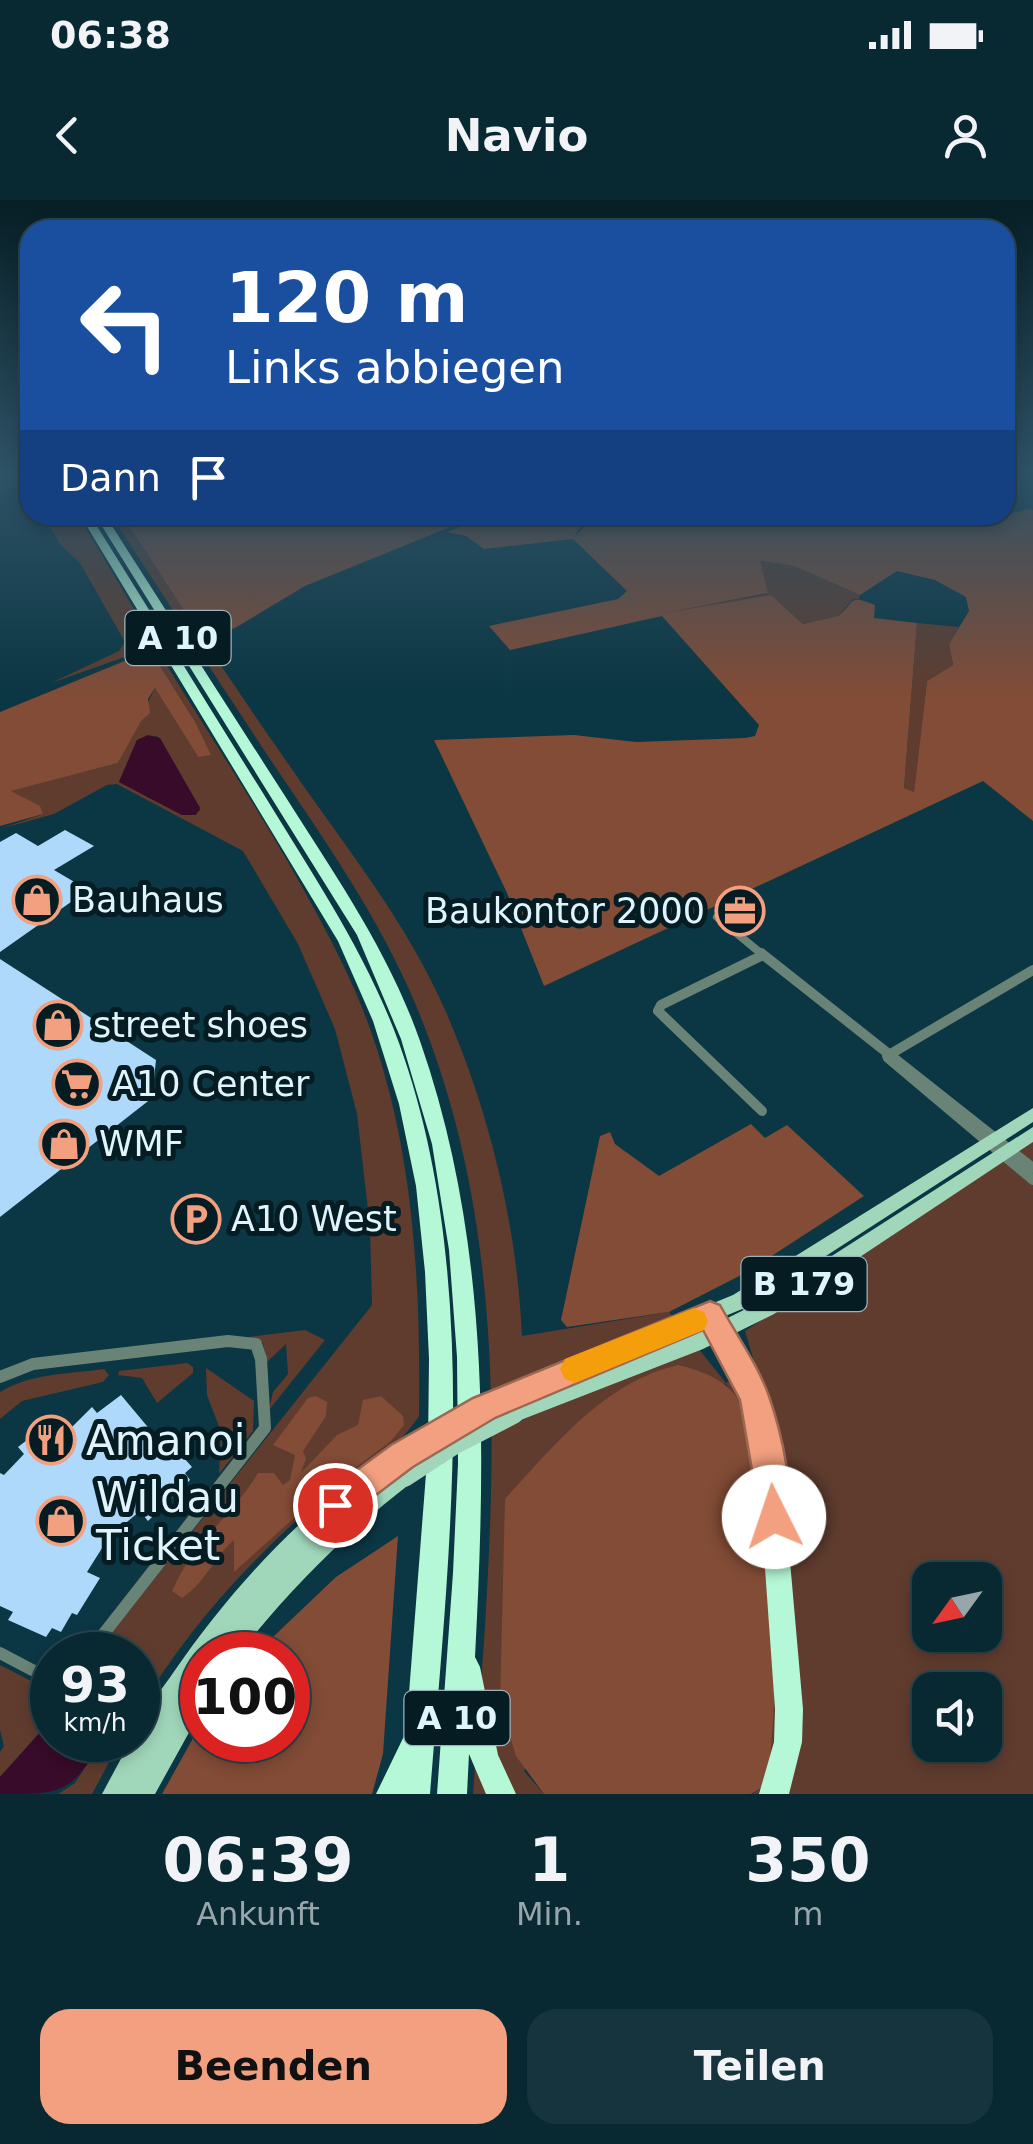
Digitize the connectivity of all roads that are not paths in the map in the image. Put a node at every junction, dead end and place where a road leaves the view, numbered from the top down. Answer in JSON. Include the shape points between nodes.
{"nodes":[{"id":1,"x":105,"y":547,"type":"edge"},
{"id":2,"x":121,"y":547,"type":"edge"},
{"id":3,"x":717,"y":917,"type":"dead end"},
{"id":4,"x":763,"y":955,"type":"junction"},
{"id":5,"x":1033,"y":970,"type":"edge"},
{"id":6,"x":887,"y":1056,"type":"junction"},
{"id":7,"x":762,"y":1111,"type":"dead end"},
{"id":8,"x":1033,"y":1114,"type":"edge"},
{"id":9,"x":1033,"y":1134,"type":"edge"},
{"id":10,"x":998,"y":1147,"type":"junction"},
{"id":11,"x":1033,"y":1168,"type":"edge"},
{"id":12,"x":1033,"y":1180,"type":"edge"},
{"id":13,"x":716,"y":1323,"type":"junction"},
{"id":14,"x":0,"y":1377,"type":"edge"},
{"id":15,"x":403,"y":1466,"type":"junction"},
{"id":16,"x":105,"y":1632,"type":"edge"},
{"id":17,"x":241,"y":1632,"type":"edge"},
{"id":18,"x":461,"y":1642,"type":"junction"},
{"id":19,"x":0,"y":1653,"type":"edge"},
{"id":20,"x":30,"y":1669,"type":"edge"},
{"id":21,"x":180,"y":1725,"type":"edge"},
{"id":22,"x":420,"y":1733,"type":"junction"},
{"id":23,"x":115,"y":1794,"type":"edge"},
{"id":24,"x":141,"y":1794,"type":"edge"},
{"id":25,"x":391,"y":1794,"type":"edge"},
{"id":26,"x":415,"y":1794,"type":"edge"},
{"id":27,"x":452,"y":1794,"type":"edge"},
{"id":28,"x":501,"y":1794,"type":"edge"},
{"id":29,"x":774,"y":1794,"type":"edge"}],
"edges":[{"from":1,"to":22,"type":"highway","number":"A 10","via":[[346,940],[372,994],[408,1103],[423,1168],[438,1342],[436,1518]]},
{"from":2,"to":18,"type":"highway","number":"A 10","via":[[366,935],[432,1096],[458,1228],[471,1373]]},
{"from":3,"to":4,"type":"street"},
{"from":4,"to":6,"type":"street"},
{"from":4,"to":7,"type":"street","via":[[658,1011]]},
{"from":5,"to":6,"type":"street"},
{"from":6,"to":10,"type":"street"},
{"from":8,"to":10,"type":"main road","number":"B 179"},
{"from":9,"to":10,"type":"main road","number":"B 179"},
{"from":10,"to":11,"type":"street"},
{"from":10,"to":12,"type":"street"},
{"from":10,"to":13,"type":"main road","number":"B 179","via":[[767,1308]]},
{"from":13,"to":15,"type":"main road","number":"B 179","bridge":true,"via":[[509,1406],[453,1444]]},
{"from":13,"to":29,"type":"highway","via":[[754,1397],[770,1470],[789,1709]]},
{"from":14,"to":16,"type":"street","via":[[33,1364],[228,1341],[256,1344],[265,1428]]},
{"from":15,"to":17,"type":"main road","number":"B 179","via":[[269,1596]]},
{"from":15,"to":23,"type":"main road","number":"B 179","via":[[300,1536],[223,1619],[144,1736]]},
{"from":18,"to":27,"type":"highway","number":"A 10"},
{"from":18,"to":28,"type":"highway","via":[[484,1757]]},
{"from":19,"to":20,"type":"street"},
{"from":21,"to":24,"type":"main road"},
{"from":22,"to":25,"type":"highway"},
{"from":22,"to":26,"type":"highway","number":"A 10"}]}
